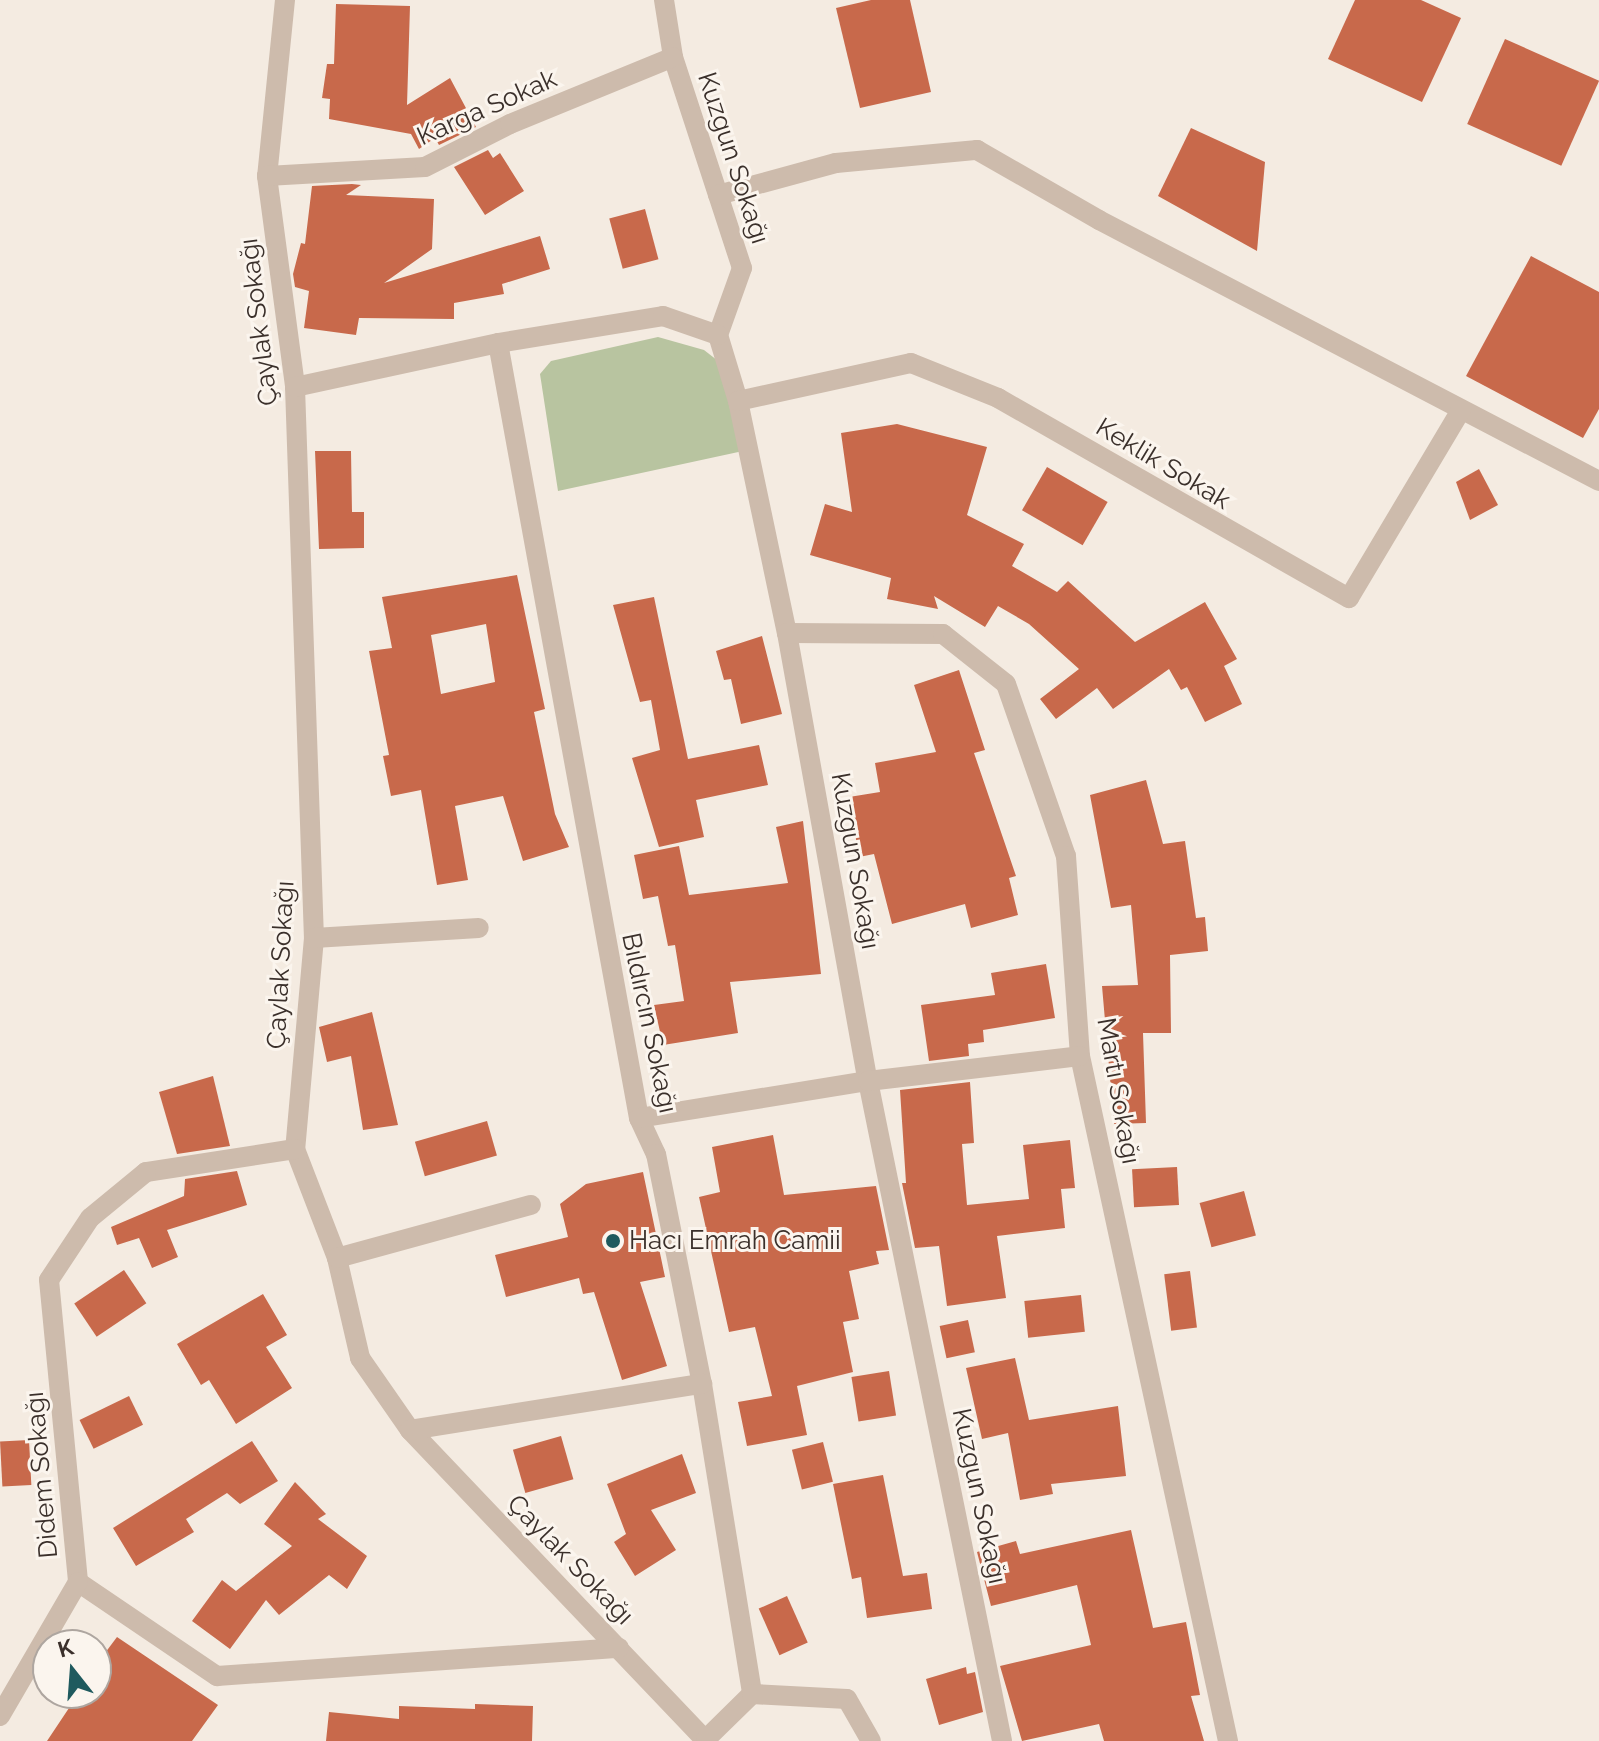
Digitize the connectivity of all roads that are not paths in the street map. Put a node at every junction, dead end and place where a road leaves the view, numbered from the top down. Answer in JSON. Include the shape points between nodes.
{"nodes":[{"id":1,"x":285,"y":0,"type":"edge"},
{"id":2,"x":664,"y":0,"type":"edge"},
{"id":3,"x":673,"y":57,"type":"junction"},
{"id":4,"x":267,"y":176,"type":"junction"},
{"id":5,"x":718,"y":195,"type":"junction"},
{"id":6,"x":718,"y":335,"type":"junction"},
{"id":7,"x":498,"y":343,"type":"junction"},
{"id":8,"x":295,"y":387,"type":"junction"},
{"id":9,"x":738,"y":401,"type":"junction"},
{"id":10,"x":1461,"y":410,"type":"junction"},
{"id":11,"x":1599,"y":481,"type":"edge"},
{"id":12,"x":787,"y":633,"type":"junction"},
{"id":13,"x":479,"y":928,"type":"dead end"},
{"id":14,"x":314,"y":938,"type":"junction"},
{"id":15,"x":1080,"y":1056,"type":"junction"},
{"id":16,"x":868,"y":1081,"type":"junction"},
{"id":17,"x":639,"y":1118,"type":"junction"},
{"id":18,"x":295,"y":1149,"type":"junction"},
{"id":19,"x":531,"y":1205,"type":"dead end"},
{"id":20,"x":337,"y":1258,"type":"junction"},
{"id":21,"x":702,"y":1384,"type":"junction"},
{"id":22,"x":410,"y":1430,"type":"junction"},
{"id":23,"x":78,"y":1582,"type":"junction"},
{"id":24,"x":619,"y":1648,"type":"junction"},
{"id":25,"x":752,"y":1694,"type":"junction"},
{"id":26,"x":0,"y":1716,"type":"edge"},
{"id":27,"x":706,"y":1740,"type":"edge"},
{"id":28,"x":871,"y":1741,"type":"edge"},
{"id":29,"x":1002,"y":1741,"type":"edge"},
{"id":30,"x":1228,"y":1741,"type":"edge"}],
"edges":[{"from":1,"to":4,"type":"street","name":"Çaylak Sokağı"},
{"from":2,"to":3,"type":"street","name":"Kuzgun Sokağı"},
{"from":3,"to":4,"type":"street","name":"Karga Sokak","via":[[510,124],[425,167]]},
{"from":3,"to":5,"type":"street","name":"Kuzgun Sokağı"},
{"from":4,"to":8,"type":"street","name":"Çaylak Sokağı"},
{"from":5,"to":6,"type":"street","name":"Kuzgun Sokağı","via":[[742,268]]},
{"from":5,"to":10,"type":"street","via":[[836,163],[977,150]]},
{"from":6,"to":7,"type":"street","via":[[663,316]]},
{"from":6,"to":9,"type":"street","name":"Kuzgun Sokağı"},
{"from":7,"to":8,"type":"street"},
{"from":7,"to":17,"type":"street","name":"Bıldırcın Sokağı"},
{"from":8,"to":14,"type":"street","name":"Çaylak Sokağı"},
{"from":9,"to":10,"type":"street","name":"Keklik Sokak","via":[[911,363],[998,398],[1349,598]]},
{"from":9,"to":12,"type":"street","name":"Kuzgun Sokağı"},
{"from":10,"to":11,"type":"street"},
{"from":12,"to":15,"type":"street","name":"Martı Sokağı","via":[[943,634],[1006,684],[1066,856]]},
{"from":12,"to":16,"type":"street","name":"Kuzgun Sokağı"},
{"from":13,"to":14,"type":"street"},
{"from":14,"to":18,"type":"street","name":"Çaylak Sokağı"},
{"from":15,"to":16,"type":"street"},
{"from":15,"to":30,"type":"street","name":"Martı Sokağı"},
{"from":16,"to":17,"type":"street"},
{"from":16,"to":29,"type":"street","name":"Kuzgun Sokağı"},
{"from":17,"to":21,"type":"street","name":"Bıldırcın Sokağı","via":[[656,1154]]},
{"from":18,"to":20,"type":"street","name":"Çaylak Sokağı"},
{"from":18,"to":23,"type":"street","name":"Didem Sokağı","via":[[146,1172],[90,1218],[49,1280]]},
{"from":19,"to":20,"type":"street"},
{"from":20,"to":22,"type":"street","name":"Çaylak Sokağı","via":[[360,1358]]},
{"from":21,"to":22,"type":"street"},
{"from":21,"to":25,"type":"street","name":"Bıldırcın Sokağı"},
{"from":22,"to":24,"type":"street","name":"Çaylak Sokağı"},
{"from":23,"to":24,"type":"street","name":"Didem Sokağı","via":[[217,1676]]},
{"from":23,"to":26,"type":"street"},
{"from":24,"to":27,"type":"street","name":"Çaylak Sokağı"},
{"from":25,"to":27,"type":"street"},
{"from":25,"to":28,"type":"street","via":[[847,1699]]}]}
